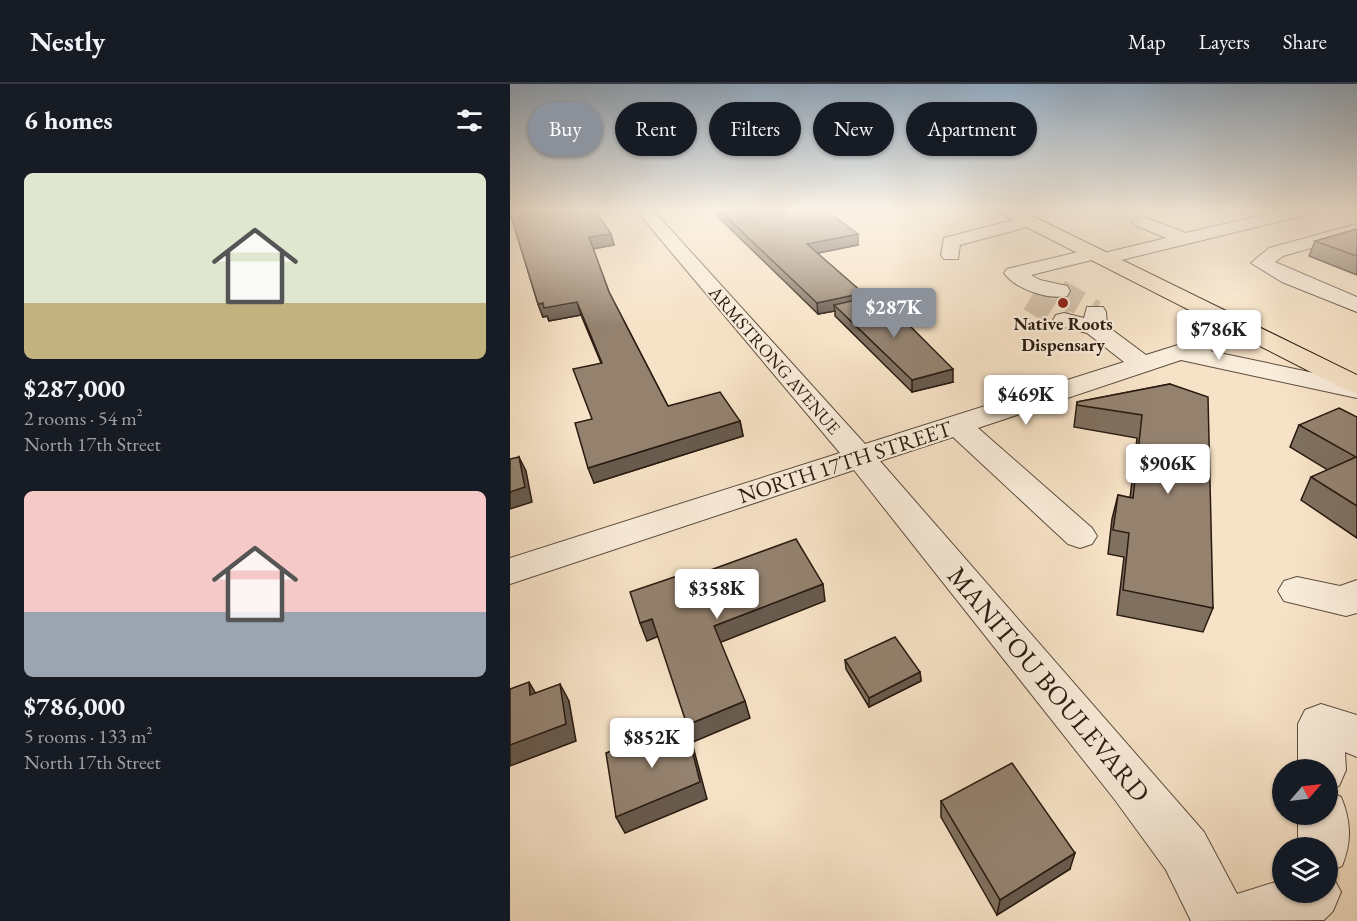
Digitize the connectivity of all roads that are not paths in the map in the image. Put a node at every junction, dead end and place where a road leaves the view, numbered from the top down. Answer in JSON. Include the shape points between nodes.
{"nodes":[{"id":1,"x":677,"y":248,"type":"edge"},
{"id":2,"x":951,"y":248,"type":"edge"},
{"id":3,"x":1084,"y":248,"type":"edge"},
{"id":4,"x":1139,"y":248,"type":"edge"},
{"id":5,"x":1289,"y":248,"type":"edge"},
{"id":6,"x":951,"y":255,"type":"dead end"},
{"id":7,"x":1100,"y":256,"type":"junction"},
{"id":8,"x":1059,"y":291,"type":"tunnel mouth"},
{"id":9,"x":1357,"y":305,"type":"edge"},
{"id":10,"x":1064,"y":320,"type":"tunnel mouth"},
{"id":11,"x":1248,"y":330,"type":"junction"},
{"id":12,"x":1178,"y":352,"type":"junction"},
{"id":13,"x":1142,"y":364,"type":"junction"},
{"id":14,"x":1357,"y":388,"type":"edge"},
{"id":15,"x":957,"y":425,"type":"junction"},
{"id":16,"x":860,"y":457,"type":"junction"},
{"id":17,"x":1080,"y":536,"type":"dead end"},
{"id":18,"x":510,"y":571,"type":"edge"},
{"id":19,"x":1297,"y":591,"type":"dead end"},
{"id":20,"x":1357,"y":594,"type":"edge"},
{"id":21,"x":1357,"y":736,"type":"edge"},
{"id":22,"x":1322,"y":759,"type":"edge"},
{"id":23,"x":1299,"y":903,"type":"edge"},
{"id":24,"x":1221,"y":921,"type":"edge"},
{"id":25,"x":1241,"y":921,"type":"edge"}],
"edges":[{"from":1,"to":16,"type":"street","name":"ARMSTRONG AVENUE"},
{"from":2,"to":6,"type":"street"},
{"from":3,"to":7,"type":"main road"},
{"from":4,"to":7,"type":"street"},
{"from":5,"to":9,"type":"street","via":[[1265,257],[1262,263],[1268,269]]},
{"from":7,"to":8,"type":"street","via":[[1014,273],[1031,292]]},
{"from":7,"to":11,"type":"main road"},
{"from":10,"to":13,"type":"street","via":[[1095,320]]},
{"from":11,"to":12,"type":"street","name":"NORTH 17TH STREET"},
{"from":11,"to":14,"type":"main road"},
{"from":12,"to":13,"type":"street","name":"NORTH 17TH STREET"},
{"from":12,"to":14,"type":"street"},
{"from":13,"to":15,"type":"street","name":"NORTH 17TH STREET"},
{"from":15,"to":16,"type":"street","name":"NORTH 17TH STREET"},
{"from":15,"to":17,"type":"street"},
{"from":16,"to":18,"type":"street","name":"NORTH 17TH STREET"},
{"from":16,"to":24,"type":"street","name":"MANITOU BOULEVARD","via":[[1185,851]]},
{"from":19,"to":20,"type":"street","via":[[1346,602]]},
{"from":21,"to":22,"type":"street","via":[[1321,724]]},
{"from":23,"to":25,"type":"street"}]}
